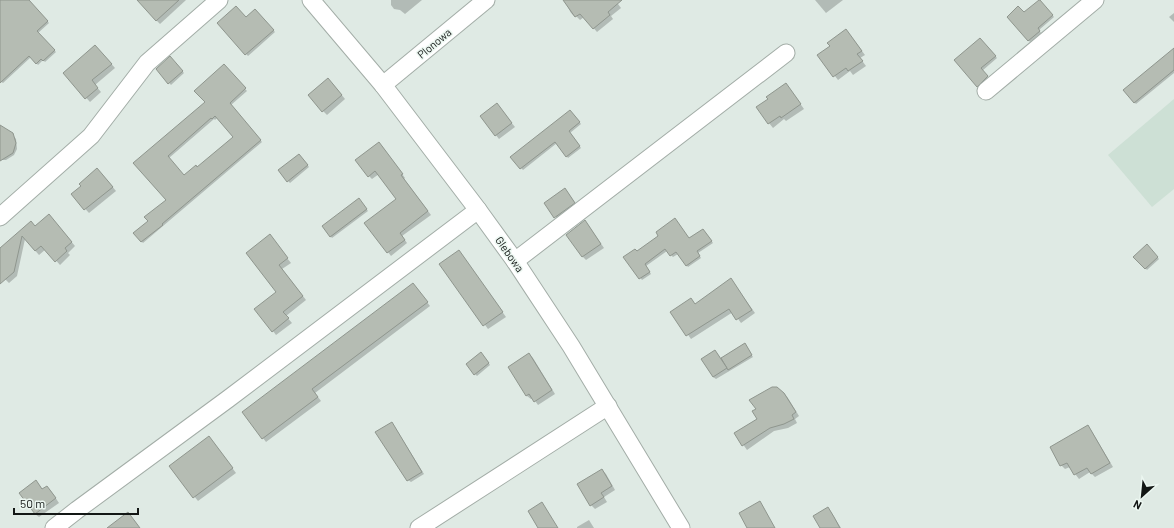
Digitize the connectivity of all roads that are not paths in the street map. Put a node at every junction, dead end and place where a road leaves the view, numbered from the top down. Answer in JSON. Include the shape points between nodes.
{"nodes":[{"id":1,"x":219,"y":0,"type":"edge"},
{"id":2,"x":311,"y":0,"type":"edge"},
{"id":3,"x":486,"y":0,"type":"edge"},
{"id":4,"x":1095,"y":0,"type":"edge"},
{"id":5,"x":786,"y":52,"type":"dead end"},
{"id":6,"x":383,"y":85,"type":"junction"},
{"id":7,"x":986,"y":90,"type":"dead end"},
{"id":8,"x":478,"y":210,"type":"junction"},
{"id":9,"x":0,"y":217,"type":"edge"},
{"id":10,"x":515,"y":261,"type":"junction"},
{"id":11,"x":608,"y":406,"type":"junction"},
{"id":12,"x":54,"y":528,"type":"edge"},
{"id":13,"x":419,"y":528,"type":"edge"},
{"id":14,"x":681,"y":528,"type":"edge"}],
"edges":[{"from":1,"to":9,"type":"street","via":[[147,63],[91,136]]},
{"from":2,"to":6,"type":"street","name":"Glebowa"},
{"from":3,"to":6,"type":"street","name":"Plonowa"},
{"from":4,"to":7,"type":"street"},
{"from":5,"to":10,"type":"street"},
{"from":6,"to":8,"type":"street","name":"Glebowa"},
{"from":8,"to":10,"type":"street","name":"Glebowa"},
{"from":8,"to":12,"type":"street"},
{"from":10,"to":11,"type":"street","name":"Glebowa"},
{"from":11,"to":13,"type":"street"},
{"from":11,"to":14,"type":"street","name":"Glebowa"}]}
